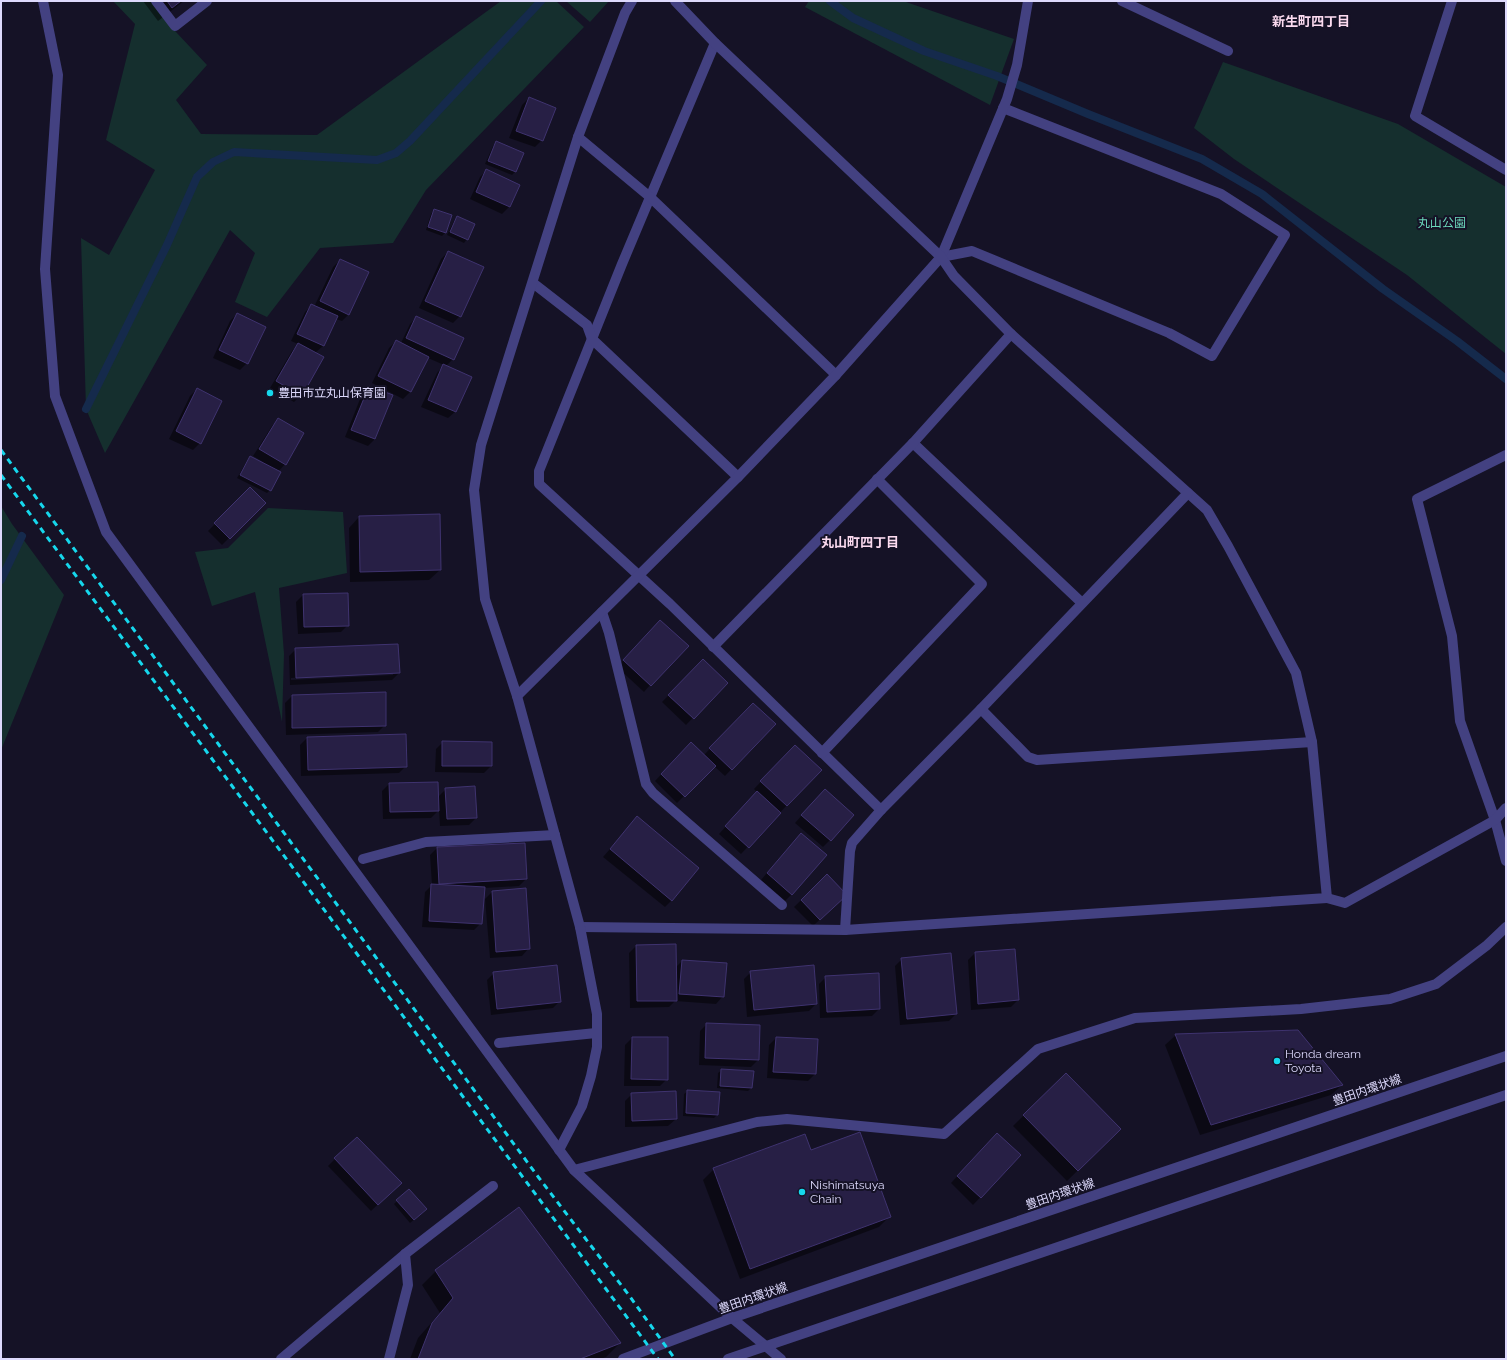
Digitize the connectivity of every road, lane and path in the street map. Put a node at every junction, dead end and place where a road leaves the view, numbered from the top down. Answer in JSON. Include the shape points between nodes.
{"nodes":[{"id":1,"x":43,"y":1,"type":"edge"},
{"id":2,"x":156,"y":1,"type":"edge"},
{"id":3,"x":207,"y":1,"type":"edge"},
{"id":4,"x":632,"y":1,"type":"edge"},
{"id":5,"x":675,"y":1,"type":"edge"},
{"id":6,"x":1028,"y":1,"type":"edge"},
{"id":7,"x":1122,"y":1,"type":"edge"},
{"id":8,"x":1452,"y":1,"type":"edge"},
{"id":9,"x":715,"y":43,"type":"junction"},
{"id":10,"x":1228,"y":51,"type":"dead end"},
{"id":11,"x":1004,"y":108,"type":"junction"},
{"id":12,"x":578,"y":137,"type":"junction"},
{"id":13,"x":1506,"y":170,"type":"edge"},
{"id":14,"x":650,"y":197,"type":"junction"},
{"id":15,"x":941,"y":257,"type":"junction"},
{"id":16,"x":533,"y":283,"type":"junction"},
{"id":17,"x":1011,"y":334,"type":"junction"},
{"id":18,"x":592,"y":339,"type":"junction"},
{"id":19,"x":836,"y":375,"type":"junction"},
{"id":20,"x":913,"y":443,"type":"junction"},
{"id":21,"x":1506,"y":455,"type":"edge"},
{"id":22,"x":738,"y":477,"type":"junction"},
{"id":23,"x":877,"y":479,"type":"junction"},
{"id":24,"x":1188,"y":493,"type":"junction"},
{"id":25,"x":639,"y":577,"type":"junction"},
{"id":26,"x":1082,"y":603,"type":"junction"},
{"id":27,"x":602,"y":612,"type":"junction"},
{"id":28,"x":713,"y":647,"type":"junction"},
{"id":29,"x":517,"y":696,"type":"junction"},
{"id":30,"x":981,"y":709,"type":"junction"},
{"id":31,"x":1312,"y":742,"type":"junction"},
{"id":32,"x":822,"y":753,"type":"junction"},
{"id":33,"x":1506,"y":808,"type":"edge"},
{"id":34,"x":881,"y":810,"type":"junction"},
{"id":35,"x":1495,"y":820,"type":"junction"},
{"id":36,"x":555,"y":835,"type":"junction"},
{"id":37,"x":364,"y":859,"type":"dead end"},
{"id":38,"x":1506,"y":861,"type":"edge"},
{"id":39,"x":1327,"y":898,"type":"junction"},
{"id":40,"x":782,"y":905,"type":"dead end"},
{"id":41,"x":580,"y":926,"type":"junction"},
{"id":42,"x":1506,"y":928,"type":"edge"},
{"id":43,"x":845,"y":930,"type":"junction"},
{"id":44,"x":596,"y":1033,"type":"junction"},
{"id":45,"x":499,"y":1043,"type":"dead end"},
{"id":46,"x":1506,"y":1056,"type":"edge"},
{"id":47,"x":1506,"y":1095,"type":"edge"},
{"id":48,"x":559,"y":1150,"type":"junction"},
{"id":49,"x":574,"y":1170,"type":"junction"},
{"id":50,"x":493,"y":1186,"type":"dead end"},
{"id":51,"x":405,"y":1254,"type":"junction"},
{"id":52,"x":732,"y":1318,"type":"junction"},
{"id":53,"x":765,"y":1346,"type":"junction"},
{"id":54,"x":281,"y":1359,"type":"edge"},
{"id":55,"x":389,"y":1359,"type":"edge"},
{"id":56,"x":623,"y":1359,"type":"edge"},
{"id":57,"x":728,"y":1359,"type":"edge"},
{"id":58,"x":781,"y":1359,"type":"edge"}],
"edges":[{"from":1,"to":48,"type":"street","via":[[58,75],[45,269],[55,396],[106,532]]},
{"from":2,"to":3,"type":"street","via":[[175,26]]},
{"from":4,"to":12,"type":"street","via":[[625,13]]},
{"from":5,"to":9,"type":"street"},
{"from":6,"to":11,"type":"street","via":[[1017,65]]},
{"from":7,"to":10,"type":"street"},
{"from":8,"to":13,"type":"street","via":[[1415,116]]},
{"from":9,"to":14,"type":"street"},
{"from":9,"to":15,"type":"street"},
{"from":11,"to":15,"type":"street"},
{"from":11,"to":15,"type":"street","via":[[1221,194],[1285,234],[1212,356],[1169,333],[972,251]]},
{"from":12,"to":14,"type":"street"},
{"from":12,"to":16,"type":"street"},
{"from":14,"to":18,"type":"street"},
{"from":14,"to":19,"type":"street"},
{"from":15,"to":17,"type":"street","via":[[954,276]]},
{"from":15,"to":19,"type":"street"},
{"from":16,"to":18,"type":"street","via":[[587,325]]},
{"from":16,"to":29,"type":"street","via":[[481,445],[474,490],[485,599]]},
{"from":17,"to":20,"type":"street"},
{"from":17,"to":24,"type":"street"},
{"from":18,"to":22,"type":"street"},
{"from":18,"to":25,"type":"street","via":[[539,471],[539,484]]},
{"from":19,"to":22,"type":"street"},
{"from":20,"to":23,"type":"street"},
{"from":20,"to":26,"type":"street"},
{"from":21,"to":35,"type":"street","via":[[1417,499],[1452,636],[1460,721]]},
{"from":22,"to":25,"type":"street"},
{"from":23,"to":28,"type":"street"},
{"from":23,"to":32,"type":"street","via":[[982,584]]},
{"from":24,"to":26,"type":"street"},
{"from":24,"to":31,"type":"street","via":[[1207,510],[1296,674]]},
{"from":25,"to":27,"type":"street"},
{"from":25,"to":28,"type":"street"},
{"from":26,"to":30,"type":"street"},
{"from":27,"to":29,"type":"street"},
{"from":27,"to":40,"type":"street","via":[[646,784],[653,793]]},
{"from":28,"to":32,"type":"street"},
{"from":29,"to":36,"type":"street"},
{"from":30,"to":31,"type":"street","via":[[1028,757],[1037,760]]},
{"from":30,"to":34,"type":"street"},
{"from":31,"to":39,"type":"street"},
{"from":32,"to":34,"type":"street"},
{"from":33,"to":35,"type":"street"},
{"from":34,"to":43,"type":"street","via":[[852,844]]},
{"from":35,"to":38,"type":"street"},
{"from":35,"to":39,"type":"street","via":[[1345,903]]},
{"from":36,"to":37,"type":"street","via":[[426,842]]},
{"from":36,"to":41,"type":"street"},
{"from":39,"to":43,"type":"street"},
{"from":41,"to":43,"type":"street"},
{"from":41,"to":44,"type":"street","via":[[597,1014]]},
{"from":42,"to":49,"type":"street","via":[[1436,984],[1390,998],[1301,1009],[1135,1018],[1038,1049],[944,1134],[788,1119],[757,1122]]},
{"from":44,"to":45,"type":"street"},
{"from":44,"to":48,"type":"street","via":[[597,1047],[582,1106]]},
{"from":46,"to":52,"type":"street","name":"豊田内環状線"},
{"from":47,"to":53,"type":"street"},
{"from":48,"to":49,"type":"street"},
{"from":49,"to":52,"type":"street"},
{"from":50,"to":51,"type":"street"},
{"from":51,"to":54,"type":"street"},
{"from":51,"to":55,"type":"street","via":[[408,1285]]},
{"from":52,"to":53,"type":"street"},
{"from":52,"to":56,"type":"street","name":"豊田内環状線"},
{"from":53,"to":57,"type":"street"},
{"from":53,"to":58,"type":"street"}]}
